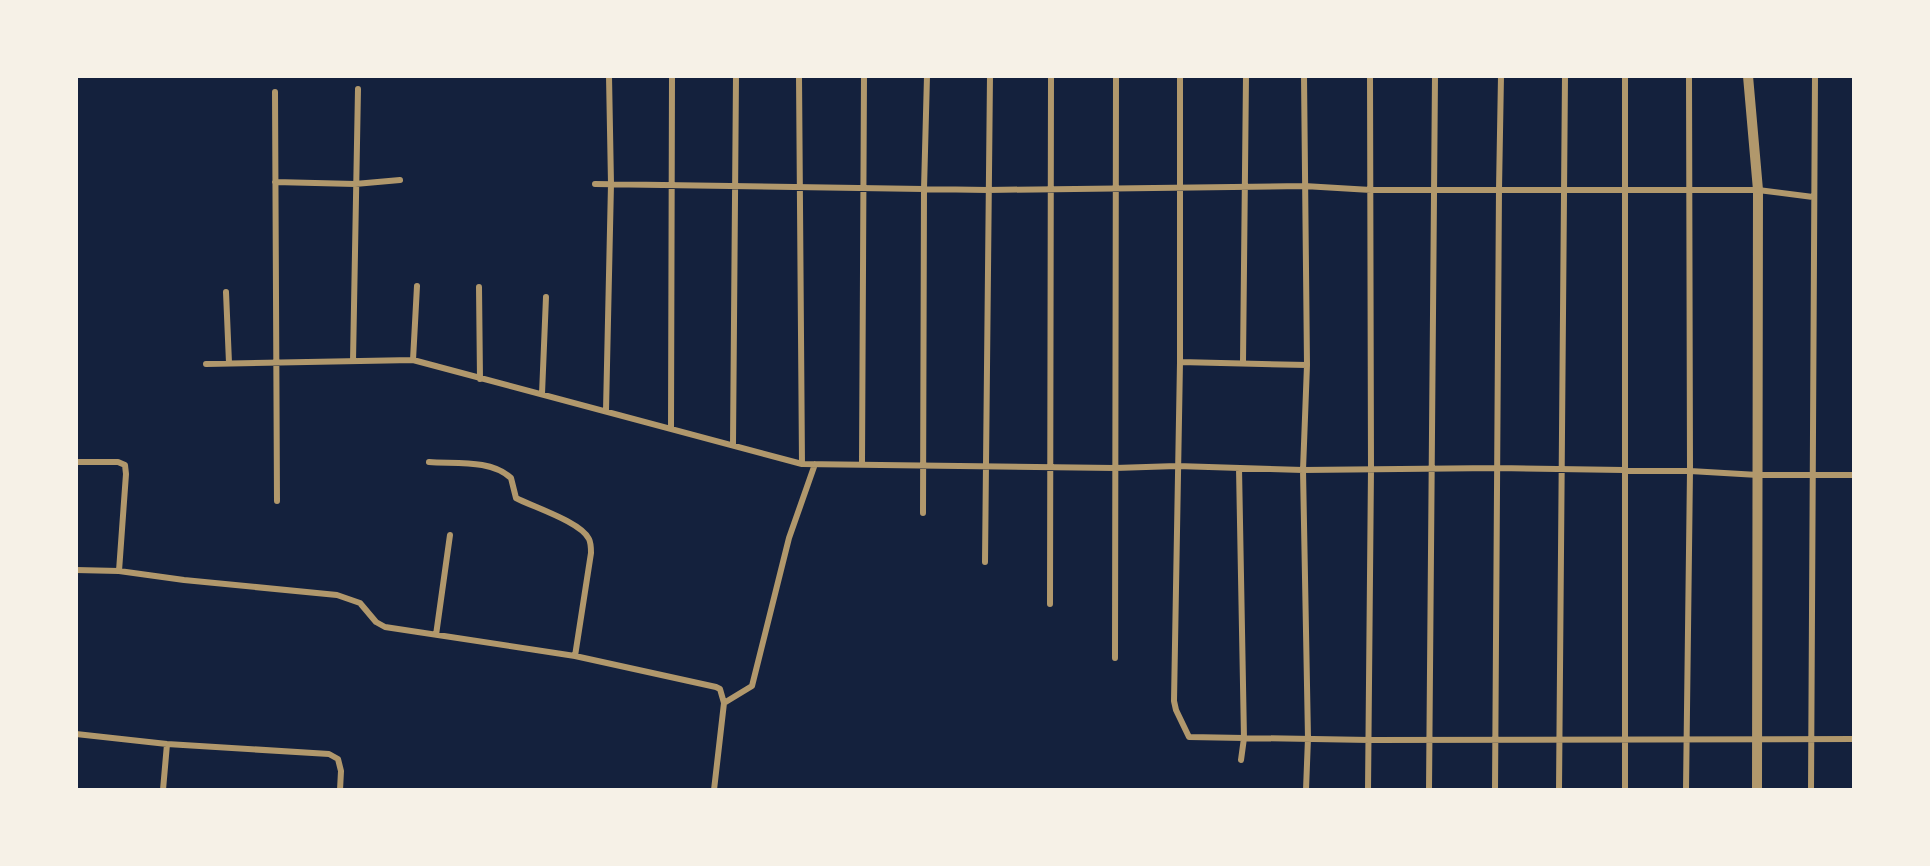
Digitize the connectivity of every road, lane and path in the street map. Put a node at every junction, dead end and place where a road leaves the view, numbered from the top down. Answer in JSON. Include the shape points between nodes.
{"nodes":[{"id":1,"x":609,"y":76,"type":"edge"},
{"id":2,"x":672,"y":76,"type":"edge"},
{"id":3,"x":736,"y":76,"type":"edge"},
{"id":4,"x":799,"y":76,"type":"edge"},
{"id":5,"x":864,"y":76,"type":"edge"},
{"id":6,"x":927,"y":76,"type":"edge"},
{"id":7,"x":990,"y":76,"type":"edge"},
{"id":8,"x":1051,"y":76,"type":"edge"},
{"id":9,"x":1116,"y":76,"type":"edge"},
{"id":10,"x":1180,"y":76,"type":"edge"},
{"id":11,"x":1246,"y":76,"type":"edge"},
{"id":12,"x":1304,"y":76,"type":"edge"},
{"id":13,"x":1370,"y":76,"type":"edge"},
{"id":14,"x":1436,"y":76,"type":"edge"},
{"id":15,"x":1501,"y":76,"type":"edge"},
{"id":16,"x":1564,"y":76,"type":"edge"},
{"id":17,"x":1625,"y":76,"type":"edge"},
{"id":18,"x":1689,"y":76,"type":"edge"},
{"id":19,"x":1748,"y":76,"type":"edge"},
{"id":20,"x":1815,"y":76,"type":"edge"},
{"id":21,"x":358,"y":89,"type":"dead end"},
{"id":22,"x":275,"y":92,"type":"dead end"},
{"id":23,"x":400,"y":180,"type":"dead end"},
{"id":24,"x":275,"y":182,"type":"junction"},
{"id":25,"x":356,"y":184,"type":"junction"},
{"id":26,"x":595,"y":184,"type":"dead end"},
{"id":27,"x":611,"y":184,"type":"junction"},
{"id":28,"x":673,"y":185,"type":"junction"},
{"id":29,"x":734,"y":186,"type":"junction"},
{"id":30,"x":1245,"y":186,"type":"junction"},
{"id":31,"x":1304,"y":186,"type":"junction"},
{"id":32,"x":799,"y":187,"type":"junction"},
{"id":33,"x":1116,"y":187,"type":"junction"},
{"id":34,"x":1180,"y":187,"type":"junction"},
{"id":35,"x":864,"y":188,"type":"junction"},
{"id":36,"x":1051,"y":188,"type":"junction"},
{"id":37,"x":924,"y":189,"type":"junction"},
{"id":38,"x":1434,"y":189,"type":"junction"},
{"id":39,"x":1499,"y":189,"type":"junction"},
{"id":40,"x":1563,"y":189,"type":"junction"},
{"id":41,"x":988,"y":190,"type":"junction"},
{"id":42,"x":1371,"y":190,"type":"junction"},
{"id":43,"x":1624,"y":190,"type":"junction"},
{"id":44,"x":1690,"y":190,"type":"junction"},
{"id":45,"x":1758,"y":190,"type":"junction"},
{"id":46,"x":1813,"y":197,"type":"junction"},
{"id":47,"x":417,"y":286,"type":"dead end"},
{"id":48,"x":480,"y":287,"type":"dead end"},
{"id":49,"x":226,"y":292,"type":"dead end"},
{"id":50,"x":546,"y":297,"type":"dead end"},
{"id":51,"x":413,"y":360,"type":"junction"},
{"id":52,"x":353,"y":361,"type":"junction"},
{"id":53,"x":1180,"y":362,"type":"junction"},
{"id":54,"x":1243,"y":362,"type":"junction"},
{"id":55,"x":230,"y":363,"type":"junction"},
{"id":56,"x":276,"y":363,"type":"junction"},
{"id":57,"x":206,"y":364,"type":"dead end"},
{"id":58,"x":1307,"y":364,"type":"junction"},
{"id":59,"x":480,"y":379,"type":"junction"},
{"id":60,"x":542,"y":394,"type":"junction"},
{"id":61,"x":606,"y":411,"type":"junction"},
{"id":62,"x":671,"y":429,"type":"junction"},
{"id":63,"x":733,"y":445,"type":"junction"},
{"id":64,"x":76,"y":462,"type":"edge"},
{"id":65,"x":429,"y":462,"type":"dead end"},
{"id":66,"x":802,"y":464,"type":"junction"},
{"id":67,"x":815,"y":464,"type":"junction"},
{"id":68,"x":862,"y":464,"type":"junction"},
{"id":69,"x":923,"y":465,"type":"junction"},
{"id":70,"x":986,"y":465,"type":"junction"},
{"id":71,"x":1050,"y":466,"type":"junction"},
{"id":72,"x":1177,"y":466,"type":"junction"},
{"id":73,"x":1115,"y":468,"type":"junction"},
{"id":74,"x":1239,"y":468,"type":"junction"},
{"id":75,"x":1497,"y":468,"type":"junction"},
{"id":76,"x":1371,"y":469,"type":"junction"},
{"id":77,"x":1431,"y":469,"type":"junction"},
{"id":78,"x":1304,"y":470,"type":"junction"},
{"id":79,"x":1624,"y":470,"type":"junction"},
{"id":80,"x":1560,"y":471,"type":"junction"},
{"id":81,"x":1690,"y":471,"type":"junction"},
{"id":82,"x":1758,"y":475,"type":"junction"},
{"id":83,"x":1814,"y":475,"type":"junction"},
{"id":84,"x":1854,"y":475,"type":"edge"},
{"id":85,"x":277,"y":501,"type":"dead end"},
{"id":86,"x":923,"y":513,"type":"dead end"},
{"id":87,"x":450,"y":535,"type":"dead end"},
{"id":88,"x":985,"y":562,"type":"dead end"},
{"id":89,"x":76,"y":570,"type":"edge"},
{"id":90,"x":119,"y":571,"type":"junction"},
{"id":91,"x":1050,"y":604,"type":"dead end"},
{"id":92,"x":436,"y":635,"type":"junction"},
{"id":93,"x":575,"y":656,"type":"junction"},
{"id":94,"x":1114,"y":658,"type":"dead end"},
{"id":95,"x":724,"y":703,"type":"junction"},
{"id":96,"x":76,"y":735,"type":"edge"},
{"id":97,"x":1244,"y":738,"type":"junction"},
{"id":98,"x":1308,"y":738,"type":"junction"},
{"id":99,"x":1811,"y":738,"type":"junction"},
{"id":100,"x":1496,"y":739,"type":"junction"},
{"id":101,"x":1758,"y":739,"type":"junction"},
{"id":102,"x":1370,"y":740,"type":"junction"},
{"id":103,"x":1430,"y":740,"type":"junction"},
{"id":104,"x":1559,"y":740,"type":"junction"},
{"id":105,"x":1686,"y":740,"type":"junction"},
{"id":106,"x":1854,"y":740,"type":"edge"},
{"id":107,"x":1626,"y":741,"type":"junction"},
{"id":108,"x":167,"y":744,"type":"junction"},
{"id":109,"x":1240,"y":760,"type":"dead end"},
{"id":110,"x":163,"y":789,"type":"edge"},
{"id":111,"x":340,"y":789,"type":"edge"},
{"id":112,"x":714,"y":789,"type":"edge"},
{"id":113,"x":1306,"y":789,"type":"edge"},
{"id":114,"x":1368,"y":789,"type":"edge"},
{"id":115,"x":1430,"y":789,"type":"edge"},
{"id":116,"x":1496,"y":789,"type":"edge"},
{"id":117,"x":1559,"y":789,"type":"edge"},
{"id":118,"x":1625,"y":789,"type":"edge"},
{"id":119,"x":1686,"y":789,"type":"edge"},
{"id":120,"x":1757,"y":789,"type":"edge"},
{"id":121,"x":1811,"y":789,"type":"edge"}],
"edges":[{"from":1,"to":27,"type":"street"},
{"from":2,"to":28,"type":"street"},
{"from":3,"to":29,"type":"street"},
{"from":4,"to":32,"type":"street"},
{"from":5,"to":35,"type":"street"},
{"from":6,"to":37,"type":"street"},
{"from":7,"to":41,"type":"street"},
{"from":8,"to":36,"type":"street"},
{"from":9,"to":33,"type":"street"},
{"from":10,"to":34,"type":"street"},
{"from":11,"to":30,"type":"street"},
{"from":12,"to":31,"type":"street"},
{"from":13,"to":42,"type":"street"},
{"from":14,"to":38,"type":"street"},
{"from":15,"to":39,"type":"street"},
{"from":16,"to":40,"type":"street"},
{"from":17,"to":43,"type":"street"},
{"from":18,"to":44,"type":"street"},
{"from":19,"to":45,"type":"street"},
{"from":20,"to":46,"type":"street"},
{"from":21,"to":25,"type":"street"},
{"from":22,"to":24,"type":"street"},
{"from":23,"to":25,"type":"street"},
{"from":24,"to":25,"type":"street"},
{"from":24,"to":56,"type":"street"},
{"from":25,"to":52,"type":"street"},
{"from":26,"to":27,"type":"street"},
{"from":27,"to":28,"type":"street"},
{"from":27,"to":61,"type":"street"},
{"from":28,"to":29,"type":"street"},
{"from":28,"to":62,"type":"street"},
{"from":29,"to":32,"type":"street"},
{"from":29,"to":63,"type":"street"},
{"from":30,"to":31,"type":"street"},
{"from":30,"to":34,"type":"street"},
{"from":30,"to":54,"type":"street"},
{"from":31,"to":42,"type":"street"},
{"from":31,"to":58,"type":"street"},
{"from":32,"to":35,"type":"street"},
{"from":32,"to":66,"type":"street"},
{"from":33,"to":34,"type":"street"},
{"from":33,"to":36,"type":"street"},
{"from":33,"to":73,"type":"street"},
{"from":34,"to":53,"type":"street"},
{"from":35,"to":37,"type":"street"},
{"from":35,"to":68,"type":"street"},
{"from":36,"to":41,"type":"street"},
{"from":36,"to":71,"type":"street"},
{"from":37,"to":41,"type":"street"},
{"from":37,"to":69,"type":"street"},
{"from":38,"to":39,"type":"street"},
{"from":38,"to":42,"type":"street"},
{"from":38,"to":77,"type":"street"},
{"from":39,"to":40,"type":"street"},
{"from":39,"to":75,"type":"street"},
{"from":40,"to":43,"type":"street"},
{"from":40,"to":80,"type":"street"},
{"from":41,"to":70,"type":"street"},
{"from":42,"to":76,"type":"street"},
{"from":43,"to":44,"type":"street"},
{"from":43,"to":79,"type":"street"},
{"from":44,"to":45,"type":"street"},
{"from":44,"to":81,"type":"street"},
{"from":45,"to":46,"type":"street"},
{"from":45,"to":82,"type":"street"},
{"from":46,"to":83,"type":"street"},
{"from":47,"to":51,"type":"street"},
{"from":48,"to":59,"type":"street"},
{"from":49,"to":55,"type":"street"},
{"from":50,"to":60,"type":"street"},
{"from":51,"to":52,"type":"street"},
{"from":51,"to":59,"type":"street"},
{"from":52,"to":56,"type":"street"},
{"from":53,"to":54,"type":"street"},
{"from":53,"to":72,"type":"street"},
{"from":54,"to":58,"type":"street"},
{"from":55,"to":56,"type":"street"},
{"from":55,"to":57,"type":"street"},
{"from":56,"to":85,"type":"street"},
{"from":58,"to":78,"type":"street"},
{"from":59,"to":60,"type":"street"},
{"from":60,"to":61,"type":"street"},
{"from":61,"to":62,"type":"street"},
{"from":62,"to":63,"type":"street"},
{"from":63,"to":66,"type":"street"},
{"from":64,"to":90,"type":"street","via":[[125,465]]},
{"from":65,"to":93,"type":"street","via":[[495,468],[511,478],[516,498],[555,515],[588,537],[591,553]]},
{"from":66,"to":67,"type":"street"},
{"from":67,"to":68,"type":"street"},
{"from":67,"to":95,"type":"street","via":[[789,538],[752,686]]},
{"from":68,"to":69,"type":"street"},
{"from":69,"to":70,"type":"street"},
{"from":69,"to":86,"type":"street"},
{"from":70,"to":71,"type":"street"},
{"from":70,"to":88,"type":"street"},
{"from":71,"to":73,"type":"street"},
{"from":71,"to":91,"type":"street"},
{"from":72,"to":73,"type":"street"},
{"from":72,"to":74,"type":"street"},
{"from":72,"to":97,"type":"street","via":[[1176,710],[1189,737]]},
{"from":73,"to":94,"type":"street"},
{"from":74,"to":78,"type":"street"},
{"from":74,"to":97,"type":"street"},
{"from":75,"to":77,"type":"street"},
{"from":75,"to":80,"type":"street"},
{"from":75,"to":100,"type":"street"},
{"from":76,"to":77,"type":"street"},
{"from":76,"to":78,"type":"street"},
{"from":76,"to":102,"type":"street"},
{"from":77,"to":103,"type":"street"},
{"from":78,"to":98,"type":"street"},
{"from":79,"to":80,"type":"street"},
{"from":79,"to":81,"type":"street"},
{"from":79,"to":107,"type":"street"},
{"from":80,"to":104,"type":"street"},
{"from":81,"to":82,"type":"street"},
{"from":81,"to":105,"type":"street"},
{"from":82,"to":83,"type":"street"},
{"from":82,"to":101,"type":"street"},
{"from":83,"to":84,"type":"street"},
{"from":83,"to":99,"type":"street"},
{"from":87,"to":92,"type":"street"},
{"from":89,"to":90,"type":"street"},
{"from":90,"to":92,"type":"street","via":[[337,595],[360,603],[380,625]]},
{"from":92,"to":93,"type":"street"},
{"from":93,"to":95,"type":"street","via":[[716,687]]},
{"from":95,"to":112,"type":"street"},
{"from":96,"to":108,"type":"street"},
{"from":97,"to":98,"type":"street"},
{"from":97,"to":109,"type":"street"},
{"from":98,"to":102,"type":"street"},
{"from":98,"to":113,"type":"street"},
{"from":99,"to":101,"type":"street"},
{"from":99,"to":106,"type":"street"},
{"from":99,"to":121,"type":"street"},
{"from":100,"to":103,"type":"street"},
{"from":100,"to":104,"type":"street"},
{"from":100,"to":116,"type":"street"},
{"from":101,"to":105,"type":"street"},
{"from":101,"to":120,"type":"street"},
{"from":102,"to":103,"type":"street"},
{"from":102,"to":114,"type":"street"},
{"from":103,"to":115,"type":"street"},
{"from":104,"to":107,"type":"street"},
{"from":104,"to":117,"type":"street"},
{"from":105,"to":107,"type":"street"},
{"from":105,"to":119,"type":"street"},
{"from":107,"to":118,"type":"street"},
{"from":108,"to":110,"type":"street"},
{"from":108,"to":111,"type":"street","via":[[329,754],[338,759]]}]}
